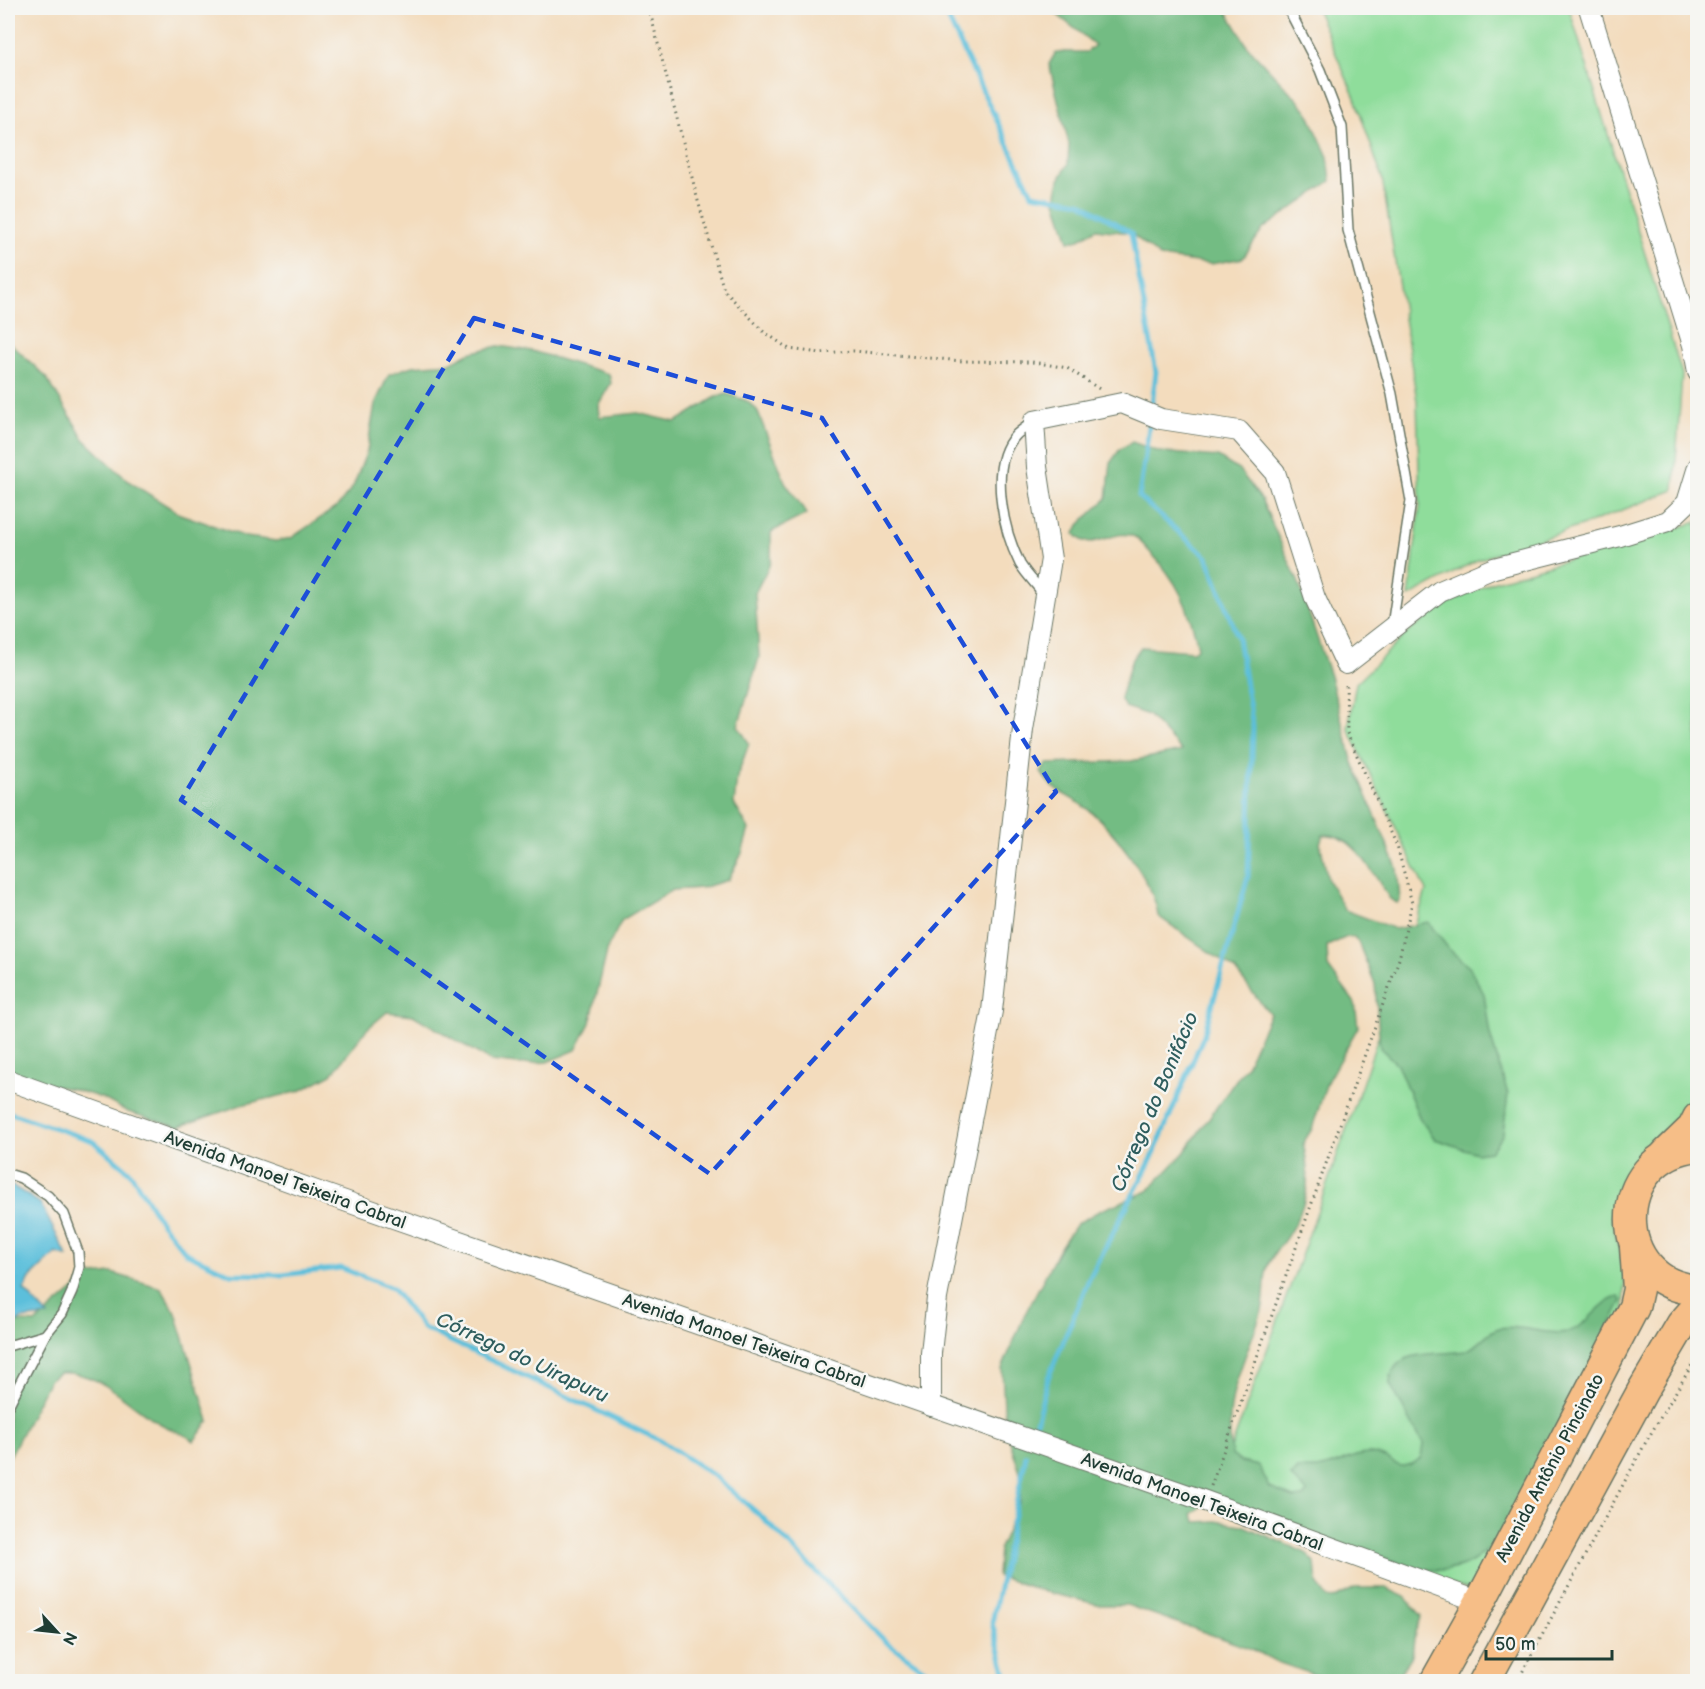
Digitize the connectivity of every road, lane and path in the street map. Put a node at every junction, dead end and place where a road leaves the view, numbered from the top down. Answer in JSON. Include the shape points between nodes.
{"nodes":[{"id":1,"x":649,"y":8,"type":"edge"},
{"id":2,"x":1288,"y":8,"type":"edge"},
{"id":3,"x":1589,"y":8,"type":"edge"},
{"id":4,"x":1698,"y":372,"type":"edge"},
{"id":5,"x":1131,"y":407,"type":"junction"},
{"id":6,"x":1034,"y":421,"type":"junction"},
{"id":7,"x":1698,"y":467,"type":"edge"},
{"id":8,"x":1045,"y":595,"type":"junction"},
{"id":9,"x":1392,"y":628,"type":"junction"},
{"id":10,"x":1346,"y":664,"type":"junction"},
{"id":11,"x":8,"y":1080,"type":"edge"},
{"id":12,"x":1698,"y":1118,"type":"edge"},
{"id":13,"x":1698,"y":1146,"type":"edge"},
{"id":14,"x":1663,"y":1156,"type":"junction"},
{"id":15,"x":8,"y":1174,"type":"edge"},
{"id":16,"x":1635,"y":1247,"type":"junction"},
{"id":17,"x":1698,"y":1290,"type":"edge"},
{"id":18,"x":1698,"y":1306,"type":"edge"},
{"id":19,"x":45,"y":1335,"type":"junction"},
{"id":20,"x":8,"y":1346,"type":"edge"},
{"id":21,"x":1698,"y":1355,"type":"edge"},
{"id":22,"x":8,"y":1406,"type":"edge"},
{"id":23,"x":931,"y":1406,"type":"junction"},
{"id":24,"x":1205,"y":1502,"type":"junction"},
{"id":25,"x":1534,"y":1591,"type":"junction"},
{"id":26,"x":1479,"y":1602,"type":"junction"},
{"id":27,"x":1435,"y":1682,"type":"edge"},
{"id":28,"x":1484,"y":1682,"type":"edge"},
{"id":29,"x":1517,"y":1682,"type":"edge"}],
"edges":[{"from":1,"to":5,"type":"path","via":[[724,290],[763,331],[789,349],[820,353],[854,351],[962,361],[1032,362],[1067,368]]},
{"from":2,"to":9,"type":"lane","via":[[1320,70],[1342,127],[1348,230],[1392,394],[1411,501]]},
{"from":3,"to":4,"type":"street"},
{"from":5,"to":6,"type":"street"},
{"from":5,"to":10,"type":"street","via":[[1161,418],[1239,431],[1275,472],[1315,598]]},
{"from":6,"to":8,"type":"street","via":[[1051,559]]},
{"from":6,"to":8,"type":"lane","via":[[1014,436],[999,487],[1008,534],[1021,566]]},
{"from":7,"to":9,"type":"street","via":[[1687,503],[1668,521],[1494,568],[1440,591]]},
{"from":8,"to":23,"type":"street","via":[[1022,741],[992,1011],[937,1298]]},
{"from":9,"to":10,"type":"street"},
{"from":10,"to":24,"type":"path","via":[[1347,734],[1396,846],[1412,903],[1399,959]]},
{"from":11,"to":23,"type":"street","name":"Avenida Manoel Teixeira Cabral"},
{"from":12,"to":14,"type":"main road","name":"Avenida Antônio Pincinato","via":[[1693,1128]]},
{"from":13,"to":14,"type":"main road","name":"Avenida Antônio Pincinato"},
{"from":14,"to":16,"type":"main road","name":"Avenida Antônio Pincinato","via":[[1636,1187],[1630,1206]]},
{"from":15,"to":19,"type":"lane","via":[[48,1196],[64,1214],[78,1252],[79,1267],[72,1292],[62,1314]]},
{"from":16,"to":17,"type":"main road","name":"Avenida Antônio Pincinato","via":[[1647,1266],[1665,1281]]},
{"from":16,"to":26,"type":"main road","name":"Avenida Antônio Pincinato","via":[[1638,1289],[1634,1307]]},
{"from":18,"to":25,"type":"main road","via":[[1642,1390]]},
{"from":19,"to":20,"type":"lane"},
{"from":19,"to":22,"type":"lane"},
{"from":21,"to":29,"type":"path","via":[[1647,1440]]},
{"from":23,"to":24,"type":"street","name":"Avenida Manoel Teixeira Cabral"},
{"from":24,"to":26,"type":"street","name":"Avenida Manoel Teixeira Cabral"},
{"from":25,"to":26,"type":"main road","via":[[1505,1605]]},
{"from":25,"to":28,"type":"main road"},
{"from":26,"to":27,"type":"main road","name":"Avenida Antônio Pincinato"}]}
